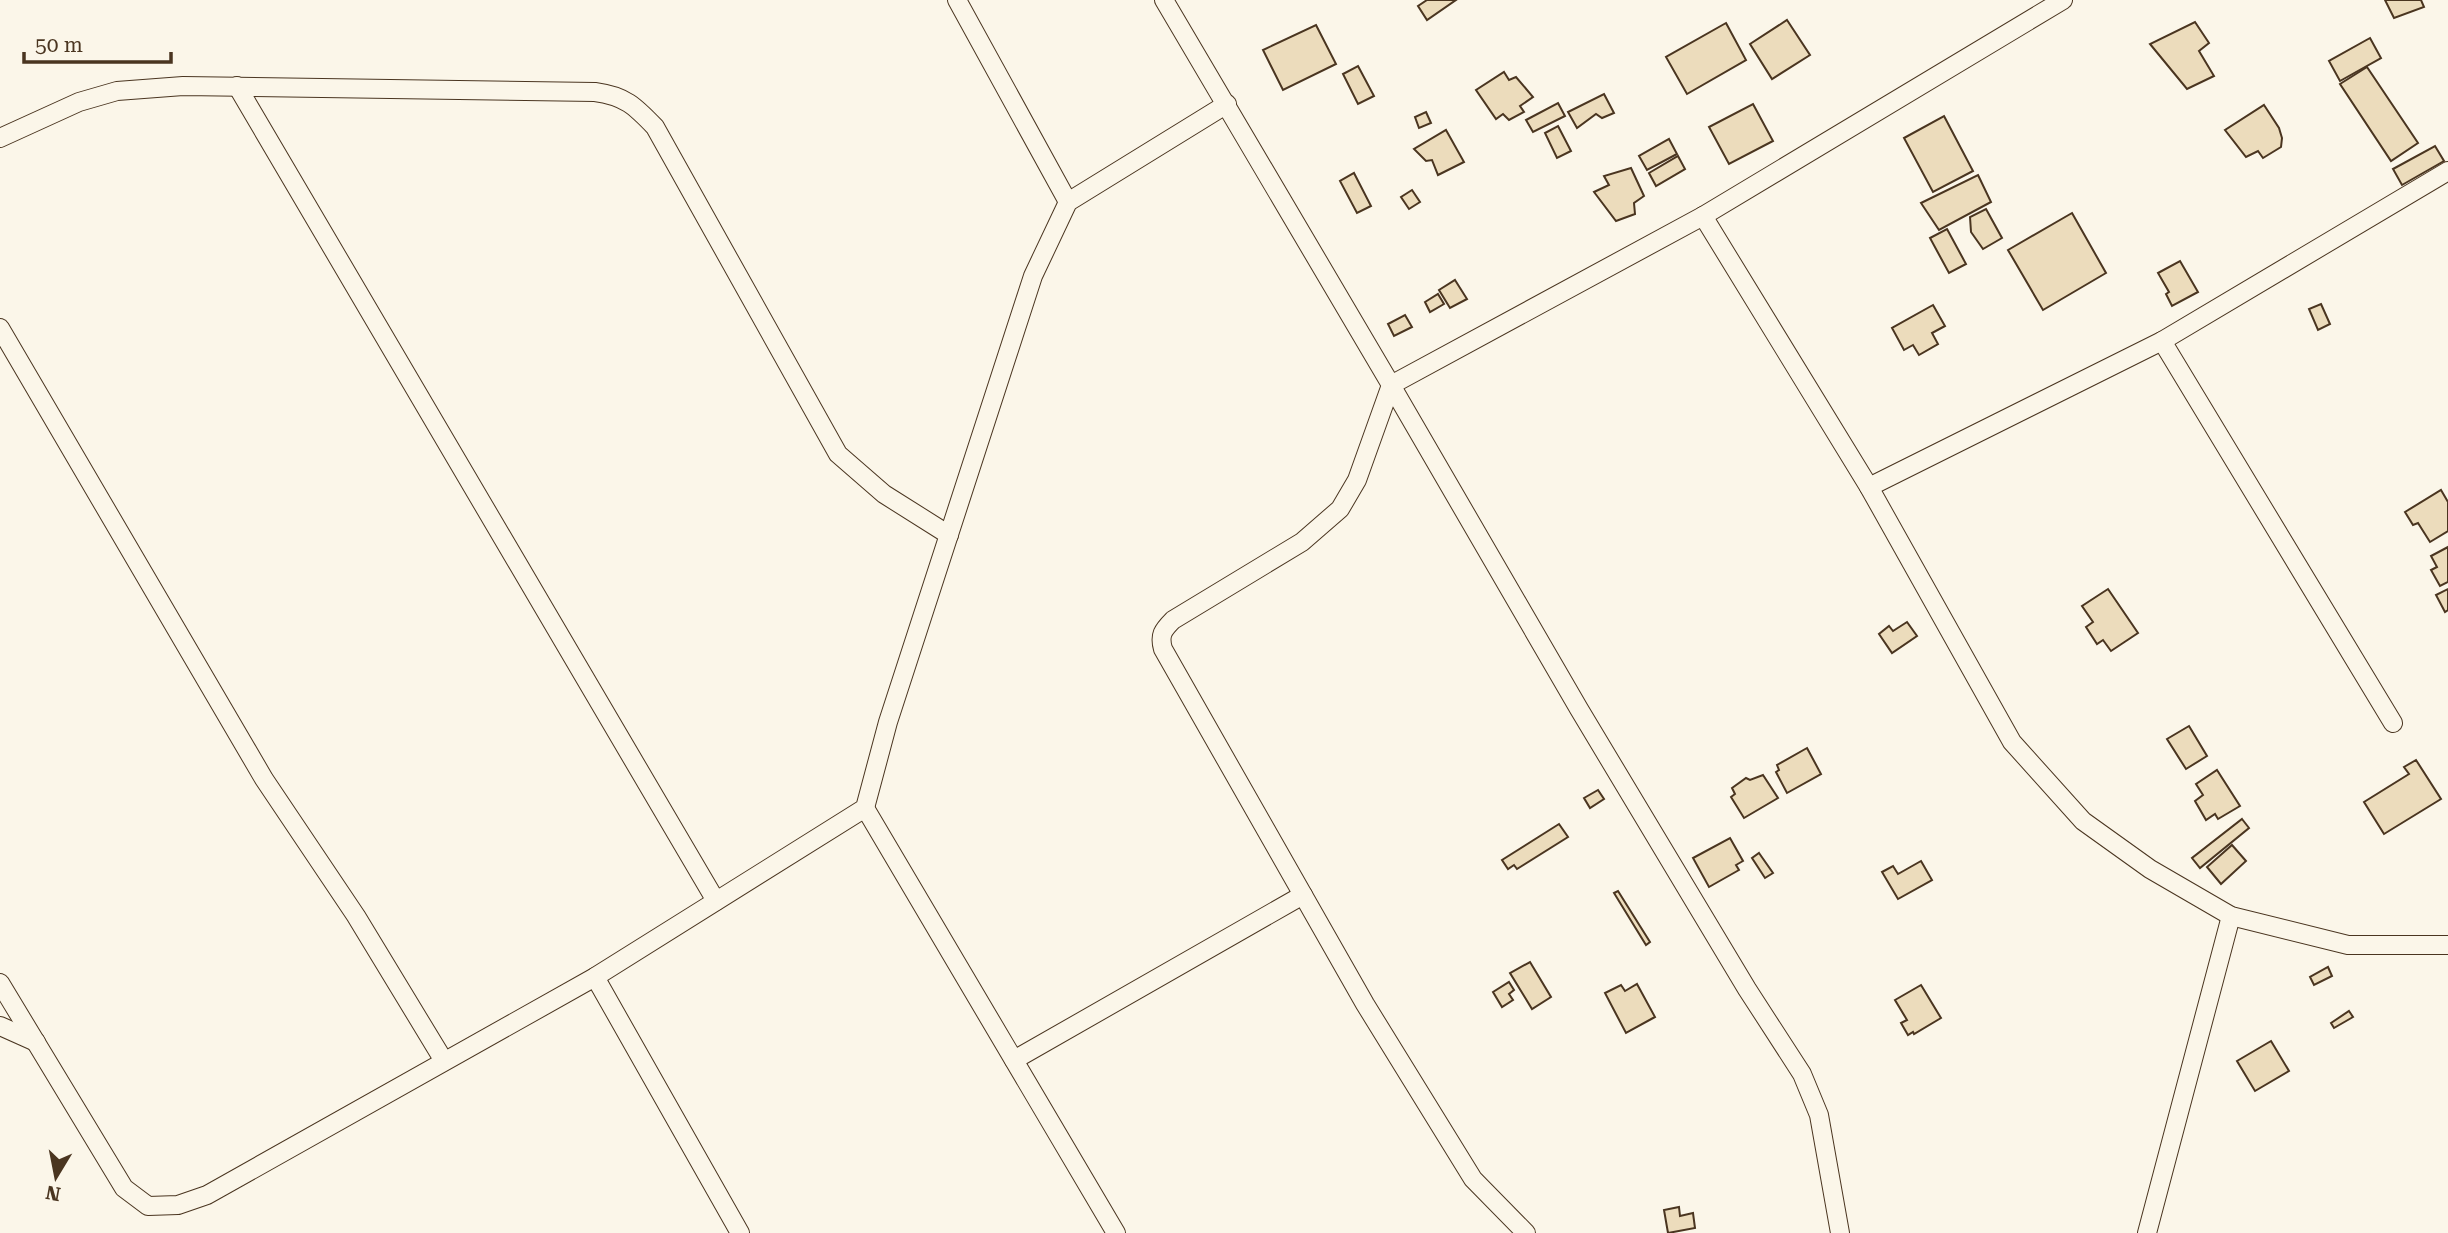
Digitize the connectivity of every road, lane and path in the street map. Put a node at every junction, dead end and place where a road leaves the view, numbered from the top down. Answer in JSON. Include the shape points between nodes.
{"nodes":[{"id":1,"x":957,"y":0,"type":"edge"},
{"id":2,"x":1164,"y":0,"type":"edge"},
{"id":3,"x":2063,"y":0,"type":"edge"},
{"id":4,"x":237,"y":86,"type":"junction"},
{"id":5,"x":1227,"y":104,"type":"junction"},
{"id":6,"x":0,"y":138,"type":"edge"},
{"id":7,"x":2448,"y":172,"type":"edge"},
{"id":8,"x":1068,"y":202,"type":"junction"},
{"id":9,"x":1703,"y":216,"type":"junction"},
{"id":10,"x":0,"y":328,"type":"edge"},
{"id":11,"x":2162,"y":341,"type":"junction"},
{"id":12,"x":1391,"y":385,"type":"junction"},
{"id":13,"x":1869,"y":487,"type":"junction"},
{"id":14,"x":950,"y":535,"type":"junction"},
{"id":15,"x":2393,"y":723,"type":"dead end"},
{"id":16,"x":865,"y":808,"type":"junction"},
{"id":17,"x":1303,"y":895,"type":"junction"},
{"id":18,"x":716,"y":901,"type":"junction"},
{"id":19,"x":2231,"y":916,"type":"junction"},
{"id":20,"x":2448,"y":944,"type":"edge"},
{"id":21,"x":595,"y":977,"type":"junction"},
{"id":22,"x":0,"y":983,"type":"edge"},
{"id":23,"x":0,"y":1026,"type":"edge"},
{"id":24,"x":36,"y":1042,"type":"junction"},
{"id":25,"x":1014,"y":1060,"type":"junction"},
{"id":26,"x":444,"y":1061,"type":"junction"},
{"id":27,"x":740,"y":1233,"type":"edge"},
{"id":28,"x":1116,"y":1233,"type":"edge"},
{"id":29,"x":1526,"y":1233,"type":"edge"},
{"id":30,"x":1840,"y":1233,"type":"edge"},
{"id":31,"x":2147,"y":1233,"type":"edge"}],
"edges":[{"from":1,"to":8,"type":"street"},
{"from":2,"to":5,"type":"street"},
{"from":3,"to":9,"type":"street"},
{"from":4,"to":6,"type":"street","via":[[117,91],[79,102]]},
{"from":4,"to":14,"type":"street","via":[[595,92],[617,95],[636,106],[655,127],[838,454],[884,495]]},
{"from":4,"to":18,"type":"street"},
{"from":5,"to":8,"type":"street"},
{"from":5,"to":12,"type":"street"},
{"from":7,"to":11,"type":"street"},
{"from":8,"to":14,"type":"street","via":[[1033,276]]},
{"from":9,"to":12,"type":"street"},
{"from":9,"to":13,"type":"street"},
{"from":10,"to":26,"type":"street","via":[[264,779],[356,916]]},
{"from":11,"to":13,"type":"street"},
{"from":11,"to":15,"type":"street"},
{"from":12,"to":17,"type":"street","via":[[1357,480],[1340,509],[1302,542],[1173,620],[1160,638]]},
{"from":12,"to":30,"type":"street","via":[[1578,709],[1802,1074],[1819,1115]]},
{"from":13,"to":19,"type":"street","via":[[2012,742],[2083,821],[2150,869]]},
{"from":14,"to":16,"type":"street","via":[[888,722]]},
{"from":16,"to":18,"type":"street"},
{"from":16,"to":25,"type":"street"},
{"from":17,"to":25,"type":"street"},
{"from":17,"to":29,"type":"street","via":[[1473,1179]]},
{"from":18,"to":21,"type":"street"},
{"from":19,"to":20,"type":"street","via":[[2348,945]]},
{"from":19,"to":31,"type":"street"},
{"from":21,"to":26,"type":"street"},
{"from":21,"to":27,"type":"street"},
{"from":22,"to":24,"type":"street"},
{"from":23,"to":24,"type":"street"},
{"from":24,"to":26,"type":"street","via":[[124,1188],[148,1206],[178,1205],[207,1195]]},
{"from":25,"to":28,"type":"street"}]}
